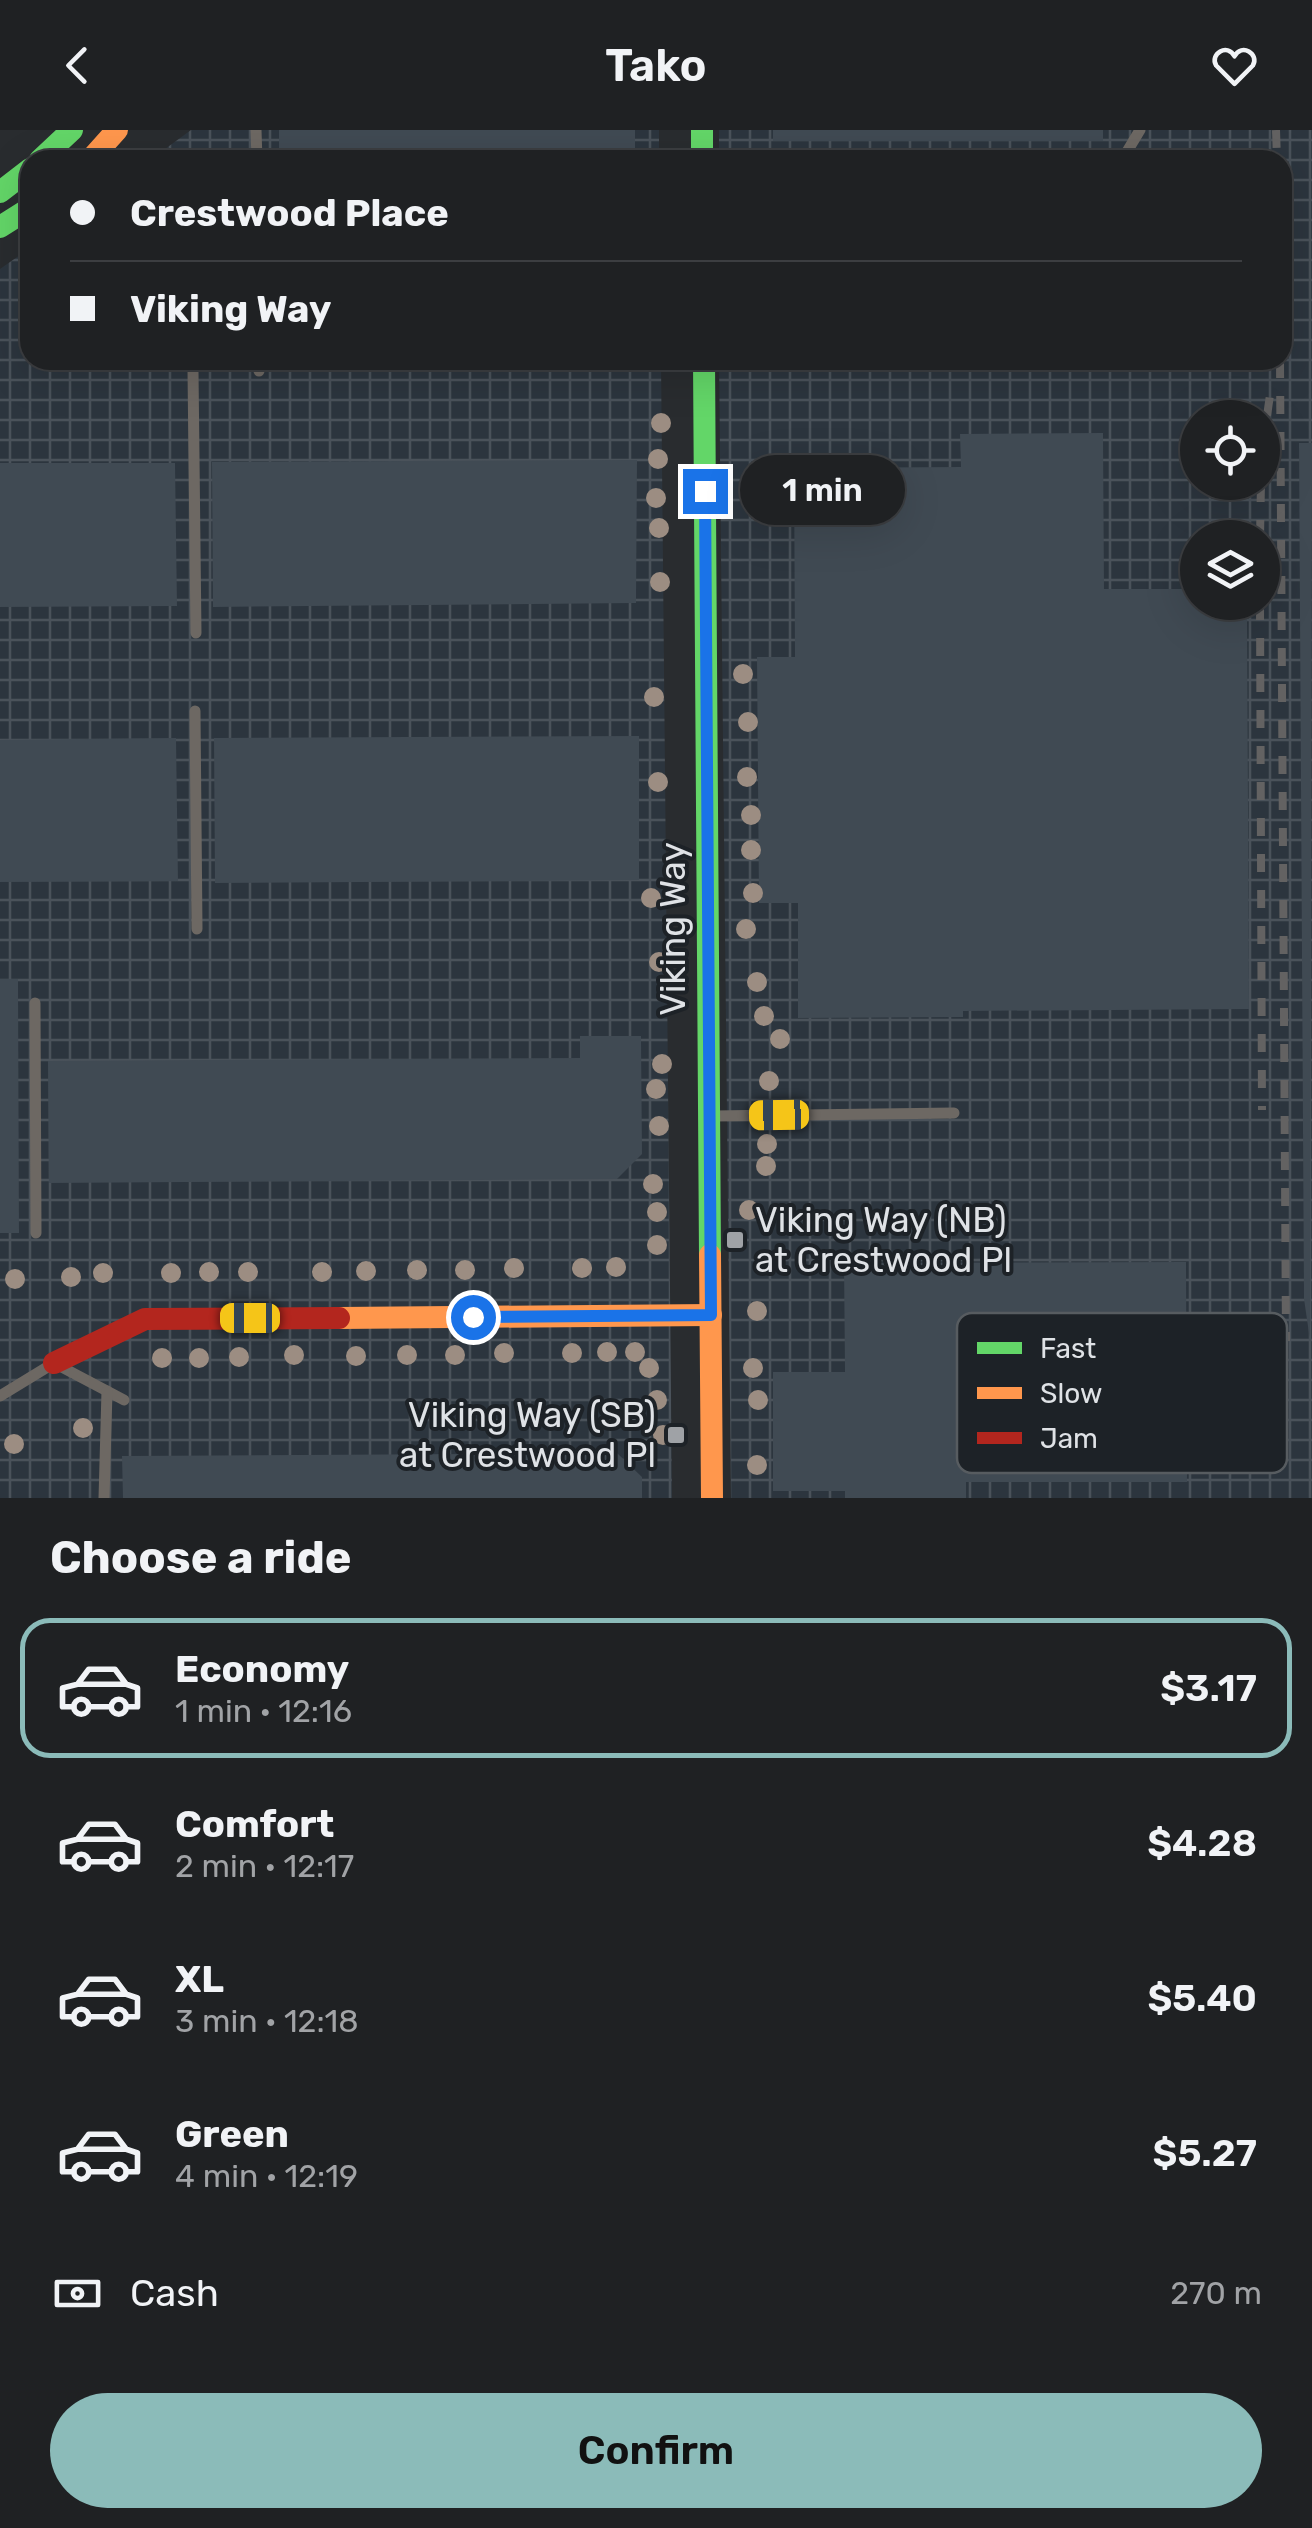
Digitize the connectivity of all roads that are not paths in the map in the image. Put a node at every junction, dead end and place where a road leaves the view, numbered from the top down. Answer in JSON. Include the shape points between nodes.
{"nodes":[{"id":1,"x":72,"y":130,"type":"edge"},
{"id":2,"x":117,"y":130,"type":"edge"},
{"id":3,"x":51,"y":150,"type":"edge"},
{"id":4,"x":99,"y":150,"type":"edge"},
{"id":5,"x":20,"y":176,"type":"edge"},
{"id":6,"x":0,"y":192,"type":"edge"},
{"id":7,"x":704,"y":370,"type":"edge"},
{"id":8,"x":193,"y":372,"type":"dead end"},
{"id":9,"x":196,"y":634,"type":"dead end"},
{"id":10,"x":196,"y":711,"type":"dead end"},
{"id":11,"x":197,"y":929,"type":"dead end"},
{"id":12,"x":35,"y":1002,"type":"dead end"},
{"id":13,"x":954,"y":1113,"type":"dead end"},
{"id":14,"x":710,"y":1116,"type":"junction"},
{"id":15,"x":36,"y":1233,"type":"dead end"},
{"id":16,"x":711,"y":1315,"type":"junction"},
{"id":17,"x":54,"y":1363,"type":"junction"},
{"id":18,"x":106,"y":1390,"type":"junction"},
{"id":19,"x":0,"y":1396,"type":"edge"},
{"id":20,"x":124,"y":1400,"type":"dead end"},
{"id":21,"x":104,"y":1498,"type":"edge"},
{"id":22,"x":712,"y":1498,"type":"edge"}],
"edges":[{"from":1,"to":3,"type":"main road"},
{"from":2,"to":4,"type":"main road"},
{"from":5,"to":6,"type":"main road"},
{"from":7,"to":14,"type":"main road","name":"Viking Way"},
{"from":8,"to":9,"type":"lane"},
{"from":10,"to":11,"type":"lane"},
{"from":12,"to":15,"type":"lane"},
{"from":13,"to":14,"type":"lane"},
{"from":14,"to":16,"type":"main road","name":"Viking Way"},
{"from":16,"to":17,"type":"main road","via":[[145,1319]]},
{"from":16,"to":22,"type":"main road","name":"Viking Way"},
{"from":17,"to":18,"type":"lane"},
{"from":17,"to":19,"type":"lane"},
{"from":18,"to":20,"type":"lane"},
{"from":18,"to":21,"type":"lane"}]}
